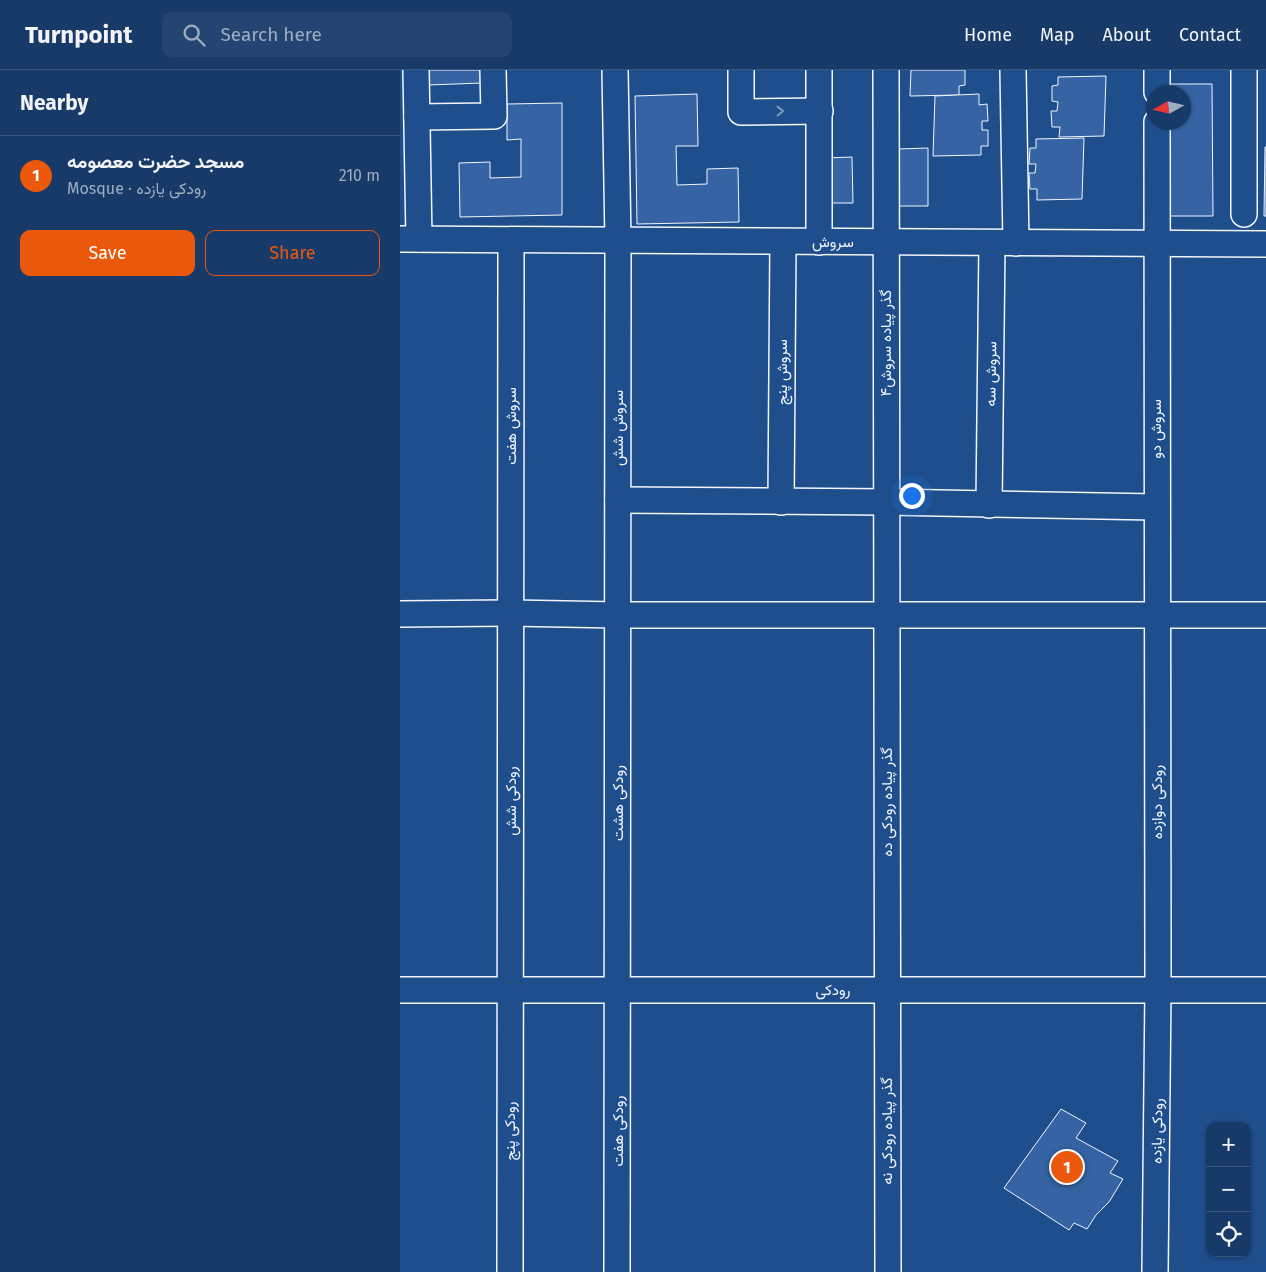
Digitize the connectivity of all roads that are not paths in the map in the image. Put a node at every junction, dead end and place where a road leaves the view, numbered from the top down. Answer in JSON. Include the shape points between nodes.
{"nodes":[{"id":1,"x":416,"y":70,"type":"edge"},
{"id":2,"x":493,"y":70,"type":"edge"},
{"id":3,"x":615,"y":70,"type":"edge"},
{"id":4,"x":741,"y":70,"type":"edge"},
{"id":5,"x":820,"y":70,"type":"edge"},
{"id":6,"x":886,"y":70,"type":"edge"},
{"id":7,"x":1014,"y":70,"type":"edge"},
{"id":8,"x":1157,"y":70,"type":"edge"},
{"id":9,"x":1244,"y":70,"type":"edge"},
{"id":10,"x":1157,"y":85,"type":"edge"},
{"id":11,"x":820,"y":111,"type":"junction"},
{"id":12,"x":417,"y":117,"type":"junction"},
{"id":13,"x":1156,"y":130,"type":"edge"},
{"id":14,"x":1244,"y":214,"type":"dead end"},
{"id":15,"x":409,"y":239,"type":"edge"},
{"id":16,"x":512,"y":240,"type":"junction"},
{"id":17,"x":618,"y":241,"type":"junction"},
{"id":18,"x":783,"y":242,"type":"junction"},
{"id":19,"x":819,"y":242,"type":"junction"},
{"id":20,"x":886,"y":242,"type":"junction"},
{"id":21,"x":992,"y":243,"type":"junction"},
{"id":22,"x":1016,"y":243,"type":"junction"},
{"id":23,"x":1156,"y":244,"type":"junction"},
{"id":24,"x":1266,"y":244,"type":"edge"},
{"id":25,"x":618,"y":500,"type":"junction"},
{"id":26,"x":781,"y":502,"type":"junction"},
{"id":27,"x":887,"y":502,"type":"junction"},
{"id":28,"x":989,"y":504,"type":"junction"},
{"id":29,"x":1156,"y":506,"type":"junction"},
{"id":30,"x":511,"y":613,"type":"junction"},
{"id":31,"x":400,"y":614,"type":"edge"},
{"id":32,"x":618,"y":615,"type":"junction"},
{"id":33,"x":887,"y":615,"type":"junction"},
{"id":34,"x":1157,"y":615,"type":"junction"},
{"id":35,"x":1266,"y":615,"type":"edge"},
{"id":36,"x":400,"y":990,"type":"edge"},
{"id":37,"x":510,"y":990,"type":"junction"},
{"id":38,"x":618,"y":990,"type":"junction"},
{"id":39,"x":887,"y":990,"type":"junction"},
{"id":40,"x":1158,"y":990,"type":"junction"},
{"id":41,"x":1266,"y":990,"type":"edge"},
{"id":42,"x":510,"y":1272,"type":"edge"},
{"id":43,"x":618,"y":1272,"type":"edge"},
{"id":44,"x":888,"y":1272,"type":"edge"},
{"id":45,"x":1155,"y":1272,"type":"edge"}],
"edges":[{"from":1,"to":12,"type":"street"},
{"from":2,"to":12,"type":"street","via":[[494,116]]},
{"from":3,"to":17,"type":"street","name":"سروش شش"},
{"from":4,"to":11,"type":"street","one_way":true,"via":[[741,112]]},
{"from":5,"to":11,"type":"street"},
{"from":6,"to":20,"type":"street","name":"گذر پیاده سروش۴"},
{"from":7,"to":22,"type":"street"},
{"from":8,"to":10,"type":"street"},
{"from":9,"to":14,"type":"street"},
{"from":11,"to":19,"type":"street"},
{"from":12,"to":15,"type":"street"},
{"from":13,"to":23,"type":"street","name":"سروش دو"},
{"from":15,"to":16,"type":"street","name":"سروش"},
{"from":16,"to":17,"type":"street","name":"سروش"},
{"from":16,"to":30,"type":"street","name":"سروش هفت"},
{"from":17,"to":18,"type":"street","name":"سروش"},
{"from":17,"to":25,"type":"street","name":"سروش شش"},
{"from":18,"to":19,"type":"street","name":"سروش"},
{"from":18,"to":26,"type":"street","name":"سروش پنج"},
{"from":19,"to":20,"type":"street","name":"سروش"},
{"from":20,"to":21,"type":"street","name":"سروش"},
{"from":20,"to":27,"type":"street","name":"گذر پیاده سروش۴"},
{"from":21,"to":22,"type":"street","name":"سروش"},
{"from":21,"to":28,"type":"street","name":"سروش سه"},
{"from":22,"to":23,"type":"street","name":"سروش"},
{"from":23,"to":24,"type":"street","name":"سروش"},
{"from":23,"to":29,"type":"street","name":"سروش دو"},
{"from":25,"to":26,"type":"street"},
{"from":25,"to":32,"type":"street","name":"سروش شش"},
{"from":26,"to":27,"type":"street"},
{"from":27,"to":28,"type":"street"},
{"from":27,"to":33,"type":"street","name":"گذر پیاده سروش۴"},
{"from":28,"to":29,"type":"street"},
{"from":29,"to":34,"type":"street","name":"سروش دو"},
{"from":30,"to":31,"type":"street"},
{"from":30,"to":32,"type":"street"},
{"from":30,"to":37,"type":"street","name":"رودکی شش"},
{"from":32,"to":33,"type":"street"},
{"from":32,"to":38,"type":"street","name":"رودکی هشت"},
{"from":33,"to":34,"type":"street"},
{"from":33,"to":39,"type":"street","name":"گذر پیاده رودکی ده"},
{"from":34,"to":35,"type":"street"},
{"from":34,"to":40,"type":"street","name":"رودکی دوازده"},
{"from":36,"to":37,"type":"street","name":"رودکی"},
{"from":37,"to":38,"type":"street","name":"رودکی"},
{"from":37,"to":42,"type":"street","name":"رودکی پنج"},
{"from":38,"to":39,"type":"street","name":"رودکی"},
{"from":38,"to":43,"type":"street","name":"رودکی هفت"},
{"from":39,"to":40,"type":"street","name":"رودکی"},
{"from":39,"to":44,"type":"street","name":"گذر پیاده رودکی نه"},
{"from":40,"to":41,"type":"street","name":"رودکی"},
{"from":40,"to":45,"type":"street","name":"رودکی یازده"}]}
